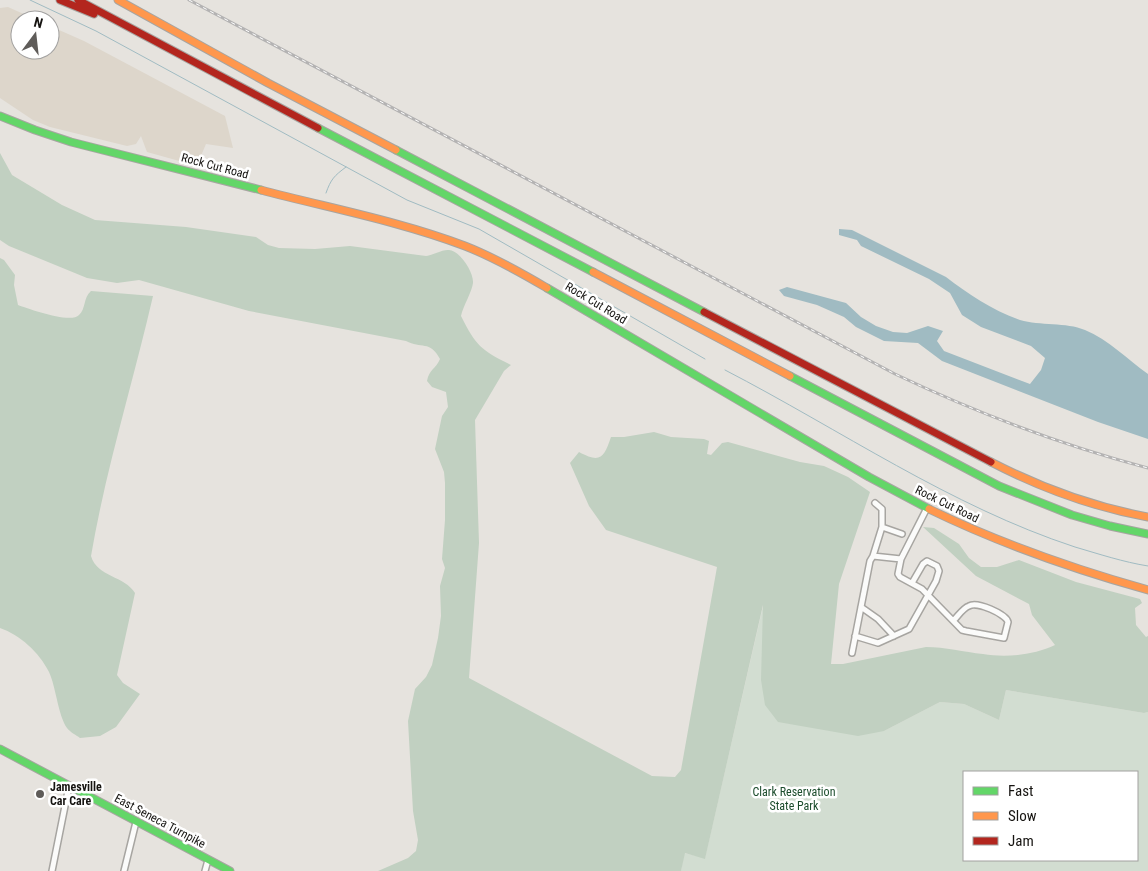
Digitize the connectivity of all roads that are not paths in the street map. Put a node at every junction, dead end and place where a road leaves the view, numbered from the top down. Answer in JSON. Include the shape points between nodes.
{"nodes":[{"id":1,"x":60,"y":0,"type":"edge"},
{"id":2,"x":78,"y":0,"type":"edge"},
{"id":3,"x":118,"y":0,"type":"edge"},
{"id":4,"x":172,"y":51,"type":"junction"},
{"id":5,"x":0,"y":116,"type":"edge"},
{"id":6,"x":875,"y":503,"type":"dead end"},
{"id":7,"x":928,"y":508,"type":"junction"},
{"id":8,"x":1148,"y":517,"type":"edge"},
{"id":9,"x":882,"y":527,"type":"junction"},
{"id":10,"x":902,"y":534,"type":"dead end"},
{"id":11,"x":1148,"y":534,"type":"edge"},
{"id":12,"x":873,"y":556,"type":"junction"},
{"id":13,"x":901,"y":559,"type":"junction"},
{"id":14,"x":912,"y":583,"type":"junction"},
{"id":15,"x":1148,"y":590,"type":"edge"},
{"id":16,"x":928,"y":594,"type":"junction"},
{"id":17,"x":861,"y":607,"type":"junction"},
{"id":18,"x":954,"y":620,"type":"junction"},
{"id":19,"x":855,"y":636,"type":"junction"},
{"id":20,"x":894,"y":636,"type":"junction"},
{"id":21,"x":852,"y":653,"type":"dead end"},
{"id":22,"x":0,"y":749,"type":"edge"},
{"id":23,"x":69,"y":786,"type":"junction"},
{"id":24,"x":136,"y":822,"type":"junction"},
{"id":25,"x":208,"y":860,"type":"junction"},
{"id":26,"x":52,"y":871,"type":"edge"},
{"id":27,"x":124,"y":871,"type":"edge"},
{"id":28,"x":204,"y":871,"type":"edge"},
{"id":29,"x":230,"y":871,"type":"edge"}],
"edges":[{"from":1,"to":4,"type":"main road"},
{"from":2,"to":4,"type":"main road"},
{"from":3,"to":8,"type":"main road","via":[[268,83],[1012,474],[1080,501]]},
{"from":4,"to":11,"type":"main road","via":[[1008,490],[1088,521]]},
{"from":5,"to":7,"type":"main road","name":"Rock Cut Road","via":[[65,140],[406,226],[486,254],[869,477]]},
{"from":6,"to":9,"type":"street","via":[[882,509]]},
{"from":7,"to":13,"type":"street"},
{"from":7,"to":15,"type":"main road","name":"Rock Cut Road","via":[[1013,546],[1108,580]]},
{"from":9,"to":10,"type":"street"},
{"from":9,"to":12,"type":"street"},
{"from":12,"to":13,"type":"street"},
{"from":12,"to":17,"type":"street"},
{"from":13,"to":14,"type":"street","via":[[898,574]]},
{"from":14,"to":16,"type":"street"},
{"from":14,"to":16,"type":"street","via":[[923,564],[935,564],[939,571]]},
{"from":16,"to":18,"type":"street"},
{"from":16,"to":20,"type":"street","via":[[909,629]]},
{"from":17,"to":19,"type":"street"},
{"from":17,"to":20,"type":"street"},
{"from":18,"to":18,"type":"street","via":[[962,630],[1004,638],[1008,622],[1005,617],[976,604],[967,606]]},
{"from":19,"to":20,"type":"street","via":[[878,643]]},
{"from":19,"to":21,"type":"street"},
{"from":22,"to":23,"type":"main road","name":"East Seneca Turnpike"},
{"from":23,"to":24,"type":"main road","name":"East Seneca Turnpike"},
{"from":23,"to":26,"type":"street"},
{"from":24,"to":25,"type":"main road","name":"East Seneca Turnpike"},
{"from":24,"to":27,"type":"street"},
{"from":25,"to":28,"type":"street"},
{"from":25,"to":29,"type":"main road","name":"East Seneca Turnpike"}]}
